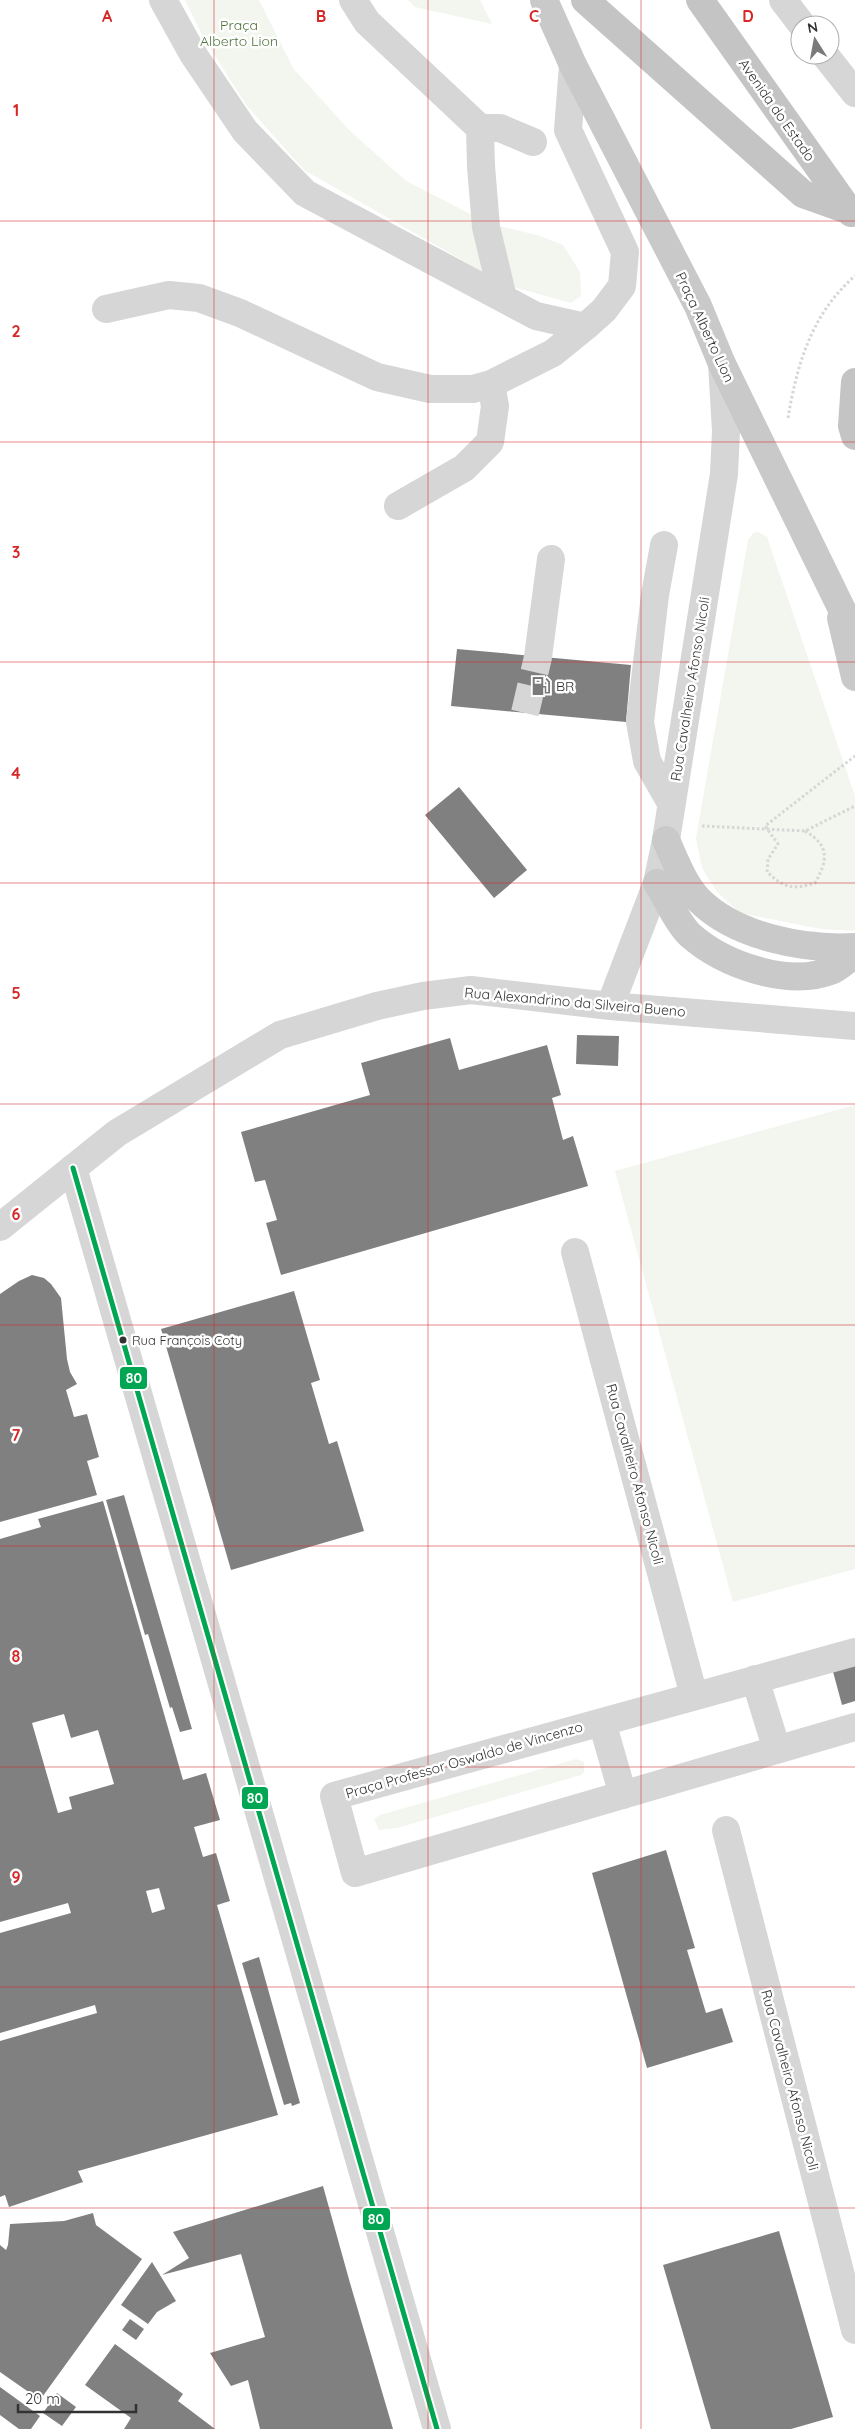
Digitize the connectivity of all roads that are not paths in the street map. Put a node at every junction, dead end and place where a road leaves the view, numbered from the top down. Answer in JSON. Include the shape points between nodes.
{"nodes":[{"id":1,"x":163,"y":0,"type":"edge"},
{"id":2,"x":353,"y":0,"type":"edge"},
{"id":3,"x":544,"y":0,"type":"edge"},
{"id":4,"x":585,"y":0,"type":"edge"},
{"id":5,"x":700,"y":0,"type":"edge"},
{"id":6,"x":783,"y":0,"type":"edge"},
{"id":7,"x":794,"y":15,"type":"edge"},
{"id":8,"x":573,"y":65,"type":"junction"},
{"id":9,"x":832,"y":65,"type":"edge"},
{"id":10,"x":855,"y":93,"type":"edge"},
{"id":11,"x":480,"y":128,"type":"junction"},
{"id":12,"x":533,"y":142,"type":"dead end"},
{"id":13,"x":852,"y":215,"type":"edge"},
{"id":14,"x":503,"y":298,"type":"junction"},
{"id":15,"x":106,"y":309,"type":"dead end"},
{"id":16,"x":586,"y":327,"type":"junction"},
{"id":17,"x":722,"y":364,"type":"junction"},
{"id":18,"x":855,"y":382,"type":"edge"},
{"id":19,"x":491,"y":384,"type":"junction"},
{"id":20,"x":855,"y":436,"type":"edge"},
{"id":21,"x":398,"y":506,"type":"dead end"},
{"id":22,"x":664,"y":544,"type":"dead end"},
{"id":23,"x":551,"y":559,"type":"dead end"},
{"id":24,"x":834,"y":590,"type":"junction"},
{"id":25,"x":855,"y":636,"type":"edge"},
{"id":26,"x":538,"y":657,"type":"tunnel mouth"},
{"id":27,"x":855,"y":677,"type":"edge"},
{"id":28,"x":669,"y":823,"type":"junction"},
{"id":29,"x":656,"y":883,"type":"junction"},
{"id":30,"x":855,"y":947,"type":"edge"},
{"id":31,"x":855,"y":954,"type":"edge"},
{"id":32,"x":610,"y":1006,"type":"junction"},
{"id":33,"x":855,"y":1026,"type":"edge"},
{"id":34,"x":73,"y":1168,"type":"junction"},
{"id":35,"x":0,"y":1227,"type":"edge"},
{"id":36,"x":575,"y":1252,"type":"dead end"},
{"id":37,"x":855,"y":1652,"type":"edge"},
{"id":38,"x":755,"y":1679,"type":"junction"},
{"id":39,"x":694,"y":1696,"type":"junction"},
{"id":40,"x":602,"y":1722,"type":"junction"},
{"id":41,"x":855,"y":1727,"type":"edge"},
{"id":42,"x":777,"y":1750,"type":"junction"},
{"id":43,"x":623,"y":1795,"type":"junction"},
{"id":44,"x":726,"y":1830,"type":"dead end"},
{"id":45,"x":855,"y":2330,"type":"edge"},
{"id":46,"x":437,"y":2429,"type":"edge"}],
"edges":[{"from":1,"to":14,"type":"street","via":[[193,54],[245,131],[306,193]]},
{"from":2,"to":11,"type":"street","via":[[367,22]]},
{"from":3,"to":8,"type":"main road","name":"Praça Alberto Lion"},
{"from":4,"to":13,"type":"highway","via":[[803,194]]},
{"from":5,"to":13,"type":"highway","name":"Avenida do Estado"},
{"from":6,"to":7,"type":"street"},
{"from":8,"to":16,"type":"street","name":"Praça Alberto Lion","via":[[568,130],[625,252],[622,286]]},
{"from":8,"to":17,"type":"main road","name":"Praça Alberto Lion","via":[[698,306]]},
{"from":9,"to":10,"type":"street"},
{"from":11,"to":12,"type":"street","via":[[500,128]]},
{"from":11,"to":14,"type":"street","via":[[486,227]]},
{"from":14,"to":16,"type":"street","via":[[536,316]]},
{"from":15,"to":19,"type":"street","name":"Praça Alberto Lion","via":[[169,295],[199,298],[240,312],[377,377],[430,389],[473,390]]},
{"from":16,"to":19,"type":"street","name":"Praça Alberto Lion","via":[[553,353]]},
{"from":17,"to":24,"type":"main road","name":"Praça Alberto Lion"},
{"from":17,"to":28,"type":"street","name":"Rua Cavalheiro Afonso Nicoli","via":[[726,432],[723,482]]},
{"from":18,"to":20,"type":"highway","via":[[852,426]]},
{"from":19,"to":21,"type":"street","via":[[495,406],[490,442],[464,468]]},
{"from":22,"to":28,"type":"street","via":[[640,722],[647,761]]},
{"from":23,"to":26,"type":"street"},
{"from":24,"to":25,"type":"main road"},
{"from":24,"to":27,"type":"main road"},
{"from":28,"to":29,"type":"street","name":"Rua Cavalheiro Afonso Nicoli"},
{"from":28,"to":30,"type":"main road","via":[[684,878],[700,900],[732,924],[794,945]]},
{"from":29,"to":31,"type":"main road","via":[[688,934],[718,955],[758,972],[794,977],[833,970]]},
{"from":29,"to":32,"type":"street","name":"Rua Cavalheiro Afonso Nicoli"},
{"from":32,"to":33,"type":"street","name":"Rua Alexandrino da Silveira Bueno"},
{"from":32,"to":34,"type":"street","name":"Rua Alexandrino da Silveira Bueno","via":[[471,990],[376,1006],[280,1035],[117,1133]]},
{"from":34,"to":35,"type":"street","name":"Rua Alexandrino da Silveira Bueno"},
{"from":34,"to":46,"type":"street"},
{"from":36,"to":39,"type":"street","name":"Rua Cavalheiro Afonso Nicoli"},
{"from":37,"to":38,"type":"street","name":"Praça Professor Oswaldo de Vincenzo"},
{"from":38,"to":39,"type":"street","name":"Praça Professor Oswaldo de Vincenzo"},
{"from":38,"to":42,"type":"street"},
{"from":39,"to":40,"type":"street","name":"Praça Professor Oswaldo de Vincenzo"},
{"from":40,"to":43,"type":"street"},
{"from":40,"to":43,"type":"street","name":"Praça Professor Oswaldo de Vincenzo","via":[[334,1796],[355,1873]]},
{"from":41,"to":42,"type":"street","name":"Praça Professor Oswaldo de Vincenzo"},
{"from":42,"to":43,"type":"street","name":"Praça Professor Oswaldo de Vincenzo"},
{"from":44,"to":45,"type":"street","name":"Rua Cavalheiro Afonso Nicoli"}]}
